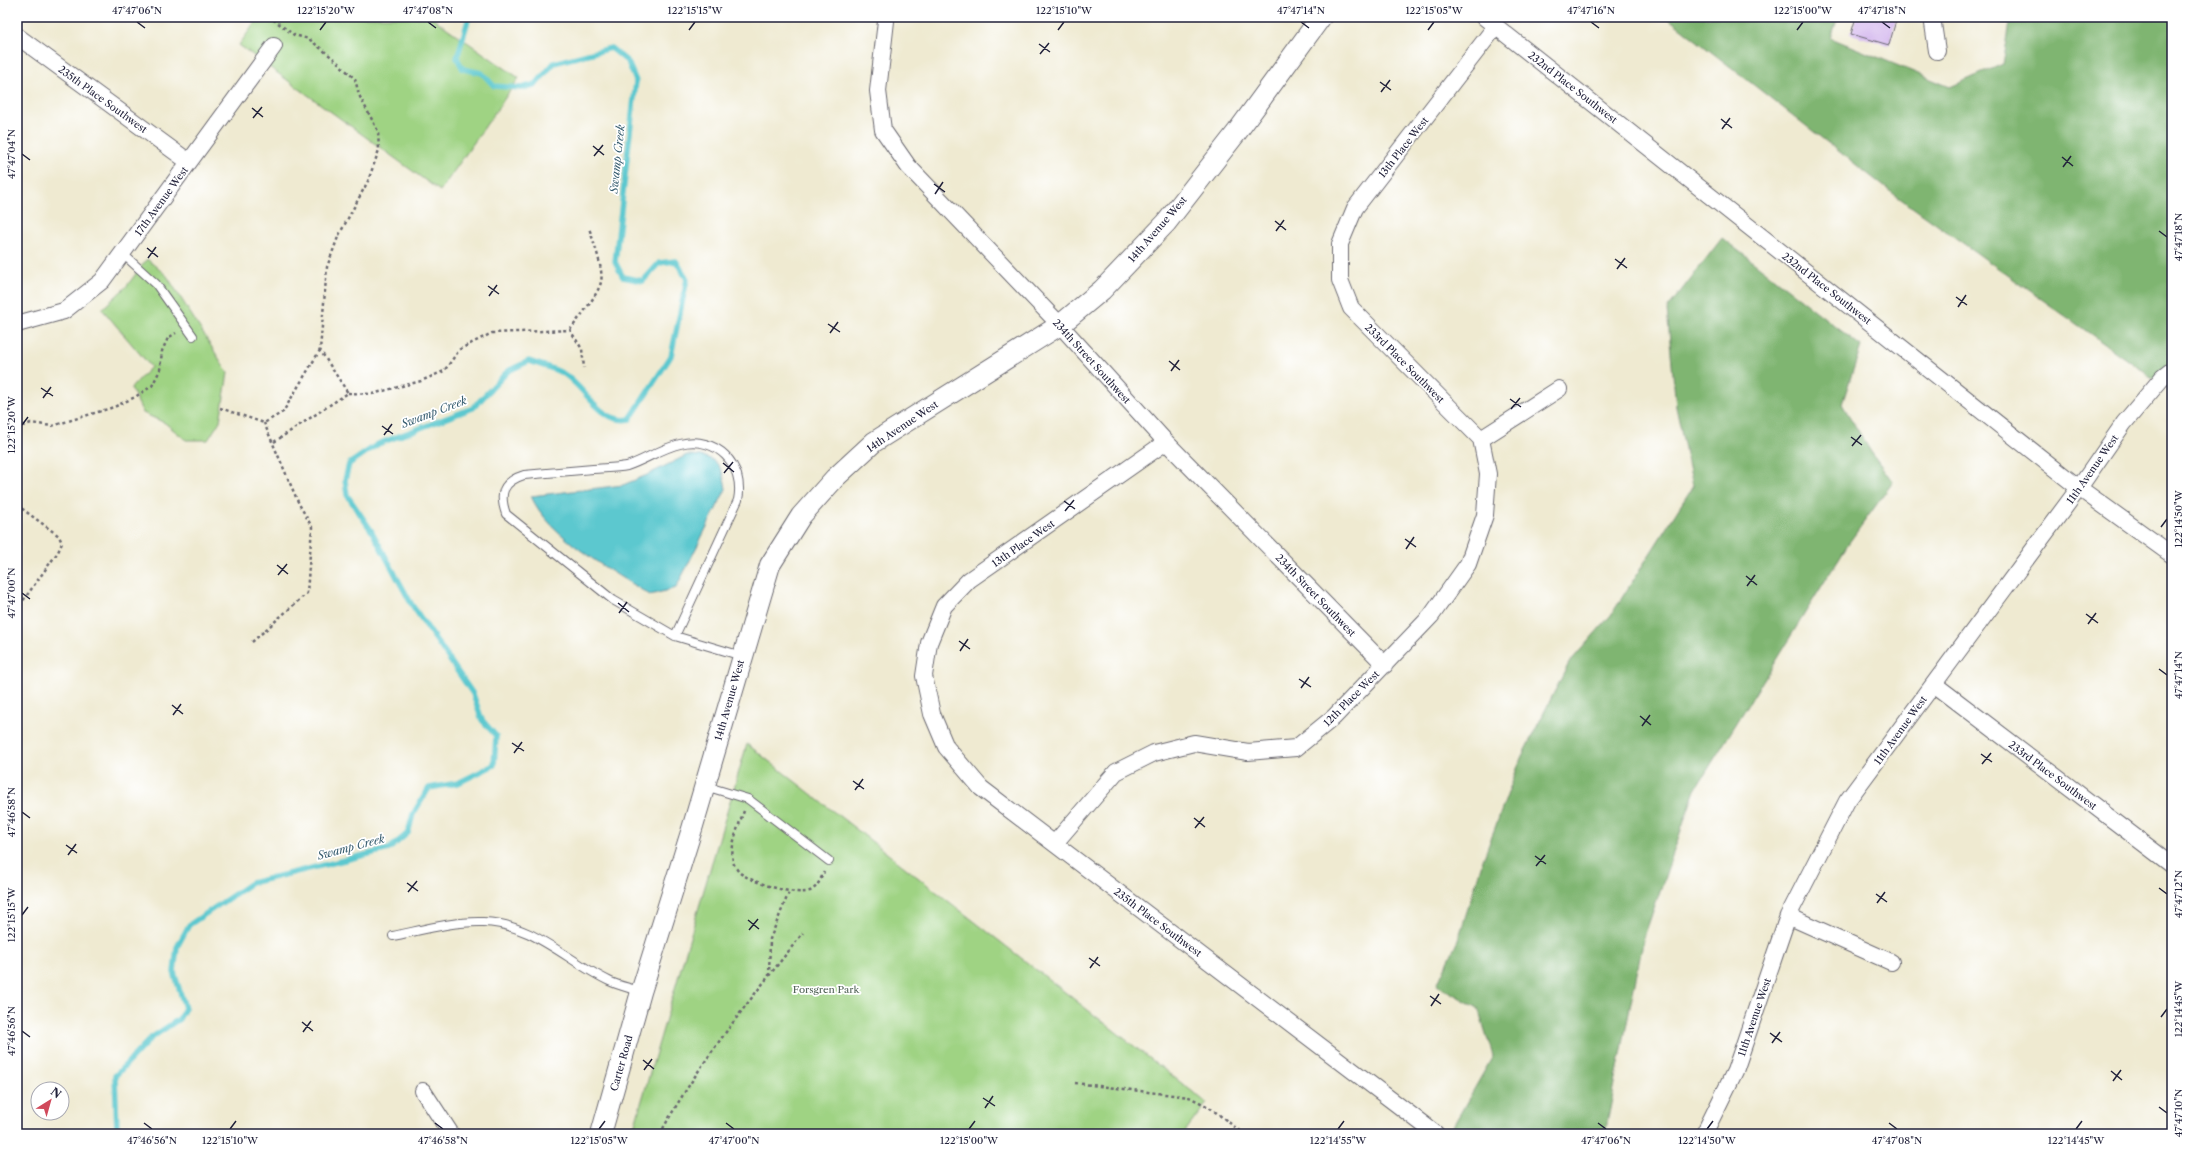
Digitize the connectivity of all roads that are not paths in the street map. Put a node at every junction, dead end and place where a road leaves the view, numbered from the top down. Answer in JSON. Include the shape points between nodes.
{"nodes":[{"id":1,"x":1320,"y":17,"type":"edge"},
{"id":2,"x":1932,"y":17,"type":"edge"},
{"id":3,"x":886,"y":21,"type":"dead end"},
{"id":4,"x":1490,"y":22,"type":"edge"},
{"id":5,"x":17,"y":36,"type":"edge"},
{"id":6,"x":274,"y":46,"type":"dead end"},
{"id":7,"x":1937,"y":51,"type":"dead end"},
{"id":8,"x":190,"y":162,"type":"junction"},
{"id":9,"x":123,"y":254,"type":"junction"},
{"id":10,"x":1340,"y":280,"type":"joint"},
{"id":11,"x":19,"y":324,"type":"edge"},
{"id":12,"x":1060,"y":325,"type":"junction"},
{"id":13,"x":193,"y":336,"type":"dead end"},
{"id":14,"x":2172,"y":370,"type":"edge"},
{"id":15,"x":1558,"y":389,"type":"dead end"},
{"id":16,"x":1481,"y":439,"type":"junction"},
{"id":17,"x":1166,"y":442,"type":"junction"},
{"id":18,"x":2080,"y":488,"type":"junction"},
{"id":19,"x":2172,"y":555,"type":"edge"},
{"id":20,"x":674,"y":636,"type":"junction"},
{"id":21,"x":742,"y":656,"type":"junction"},
{"id":22,"x":1385,"y":665,"type":"junction"},
{"id":23,"x":924,"y":676,"type":"joint"},
{"id":24,"x":1934,"y":684,"type":"junction"},
{"id":25,"x":704,"y":786,"type":"junction"},
{"id":26,"x":1055,"y":843,"type":"junction"},
{"id":27,"x":829,"y":861,"type":"road end"},
{"id":28,"x":2172,"y":865,"type":"edge"},
{"id":29,"x":1788,"y":916,"type":"junction"},
{"id":30,"x":393,"y":936,"type":"dead end"},
{"id":31,"x":1891,"y":962,"type":"dead end"},
{"id":32,"x":641,"y":992,"type":"junction"},
{"id":33,"x":423,"y":1091,"type":"dead end"},
{"id":34,"x":451,"y":1134,"type":"edge"},
{"id":35,"x":601,"y":1134,"type":"edge"},
{"id":36,"x":1436,"y":1134,"type":"edge"},
{"id":37,"x":1704,"y":1134,"type":"edge"}],
"edges":[{"from":1,"to":12,"type":"street","name":"14th Avenue West","via":[[1237,132],[1166,223],[1102,290]]},
{"from":2,"to":7,"type":"street"},
{"from":3,"to":12,"type":"street","name":"234th Street Southwest","via":[[878,91],[883,130],[908,166]]},
{"from":4,"to":10,"type":"street","name":"13th Place West","via":[[1355,208],[1340,244]]},
{"from":4,"to":18,"type":"street","name":"232nd Place Southwest"},
{"from":5,"to":8,"type":"street","name":"235th Place Southwest"},
{"from":6,"to":8,"type":"street","name":"17th Avenue West"},
{"from":8,"to":9,"type":"street","name":"17th Avenue West"},
{"from":9,"to":11,"type":"street","name":"17th Avenue West","via":[[102,281],[64,311]]},
{"from":9,"to":13,"type":"lane","via":[[156,284]]},
{"from":10,"to":16,"type":"street","name":"233rd Place Southwest","via":[[1350,308]]},
{"from":12,"to":17,"type":"street","name":"234th Street Southwest"},
{"from":12,"to":21,"type":"street","name":"14th Avenue West","via":[[874,442],[835,478],[801,516],[770,565]]},
{"from":14,"to":18,"type":"street","name":"11th Avenue West","via":[[2124,423]]},
{"from":15,"to":16,"type":"street"},
{"from":16,"to":22,"type":"street","name":"12th Place West","via":[[1488,474],[1485,515],[1468,564],[1430,616]]},
{"from":17,"to":22,"type":"street","name":"234th Street Southwest"},
{"from":17,"to":23,"type":"street","name":"13th Place West","via":[[969,580],[944,606],[929,643]]},
{"from":18,"to":19,"type":"street","name":"232nd Place Southwest"},
{"from":18,"to":24,"type":"street","name":"11th Avenue West"},
{"from":20,"to":20,"type":"lane","via":[[613,600],[506,514],[502,502],[504,490],[511,479],[524,475],[626,466],[681,444],[699,443],[716,448],[730,459],[738,473],[738,500]]},
{"from":20,"to":21,"type":"lane"},
{"from":21,"to":25,"type":"street","name":"14th Avenue West"},
{"from":22,"to":26,"type":"street","name":"12th Place West","via":[[1334,718],[1296,748],[1248,752],[1194,743],[1154,753],[1116,772]]},
{"from":23,"to":26,"type":"street","name":"235th Place Southwest","via":[[932,714],[946,748],[981,788]]},
{"from":24,"to":28,"type":"street","name":"233rd Place Southwest"},
{"from":24,"to":29,"type":"street","name":"11th Avenue West","via":[[1847,801]]},
{"from":25,"to":27,"type":"lane","via":[[748,799]]},
{"from":25,"to":32,"type":"street","name":"14th Avenue West"},
{"from":26,"to":36,"type":"street","name":"235th Place Southwest"},
{"from":29,"to":31,"type":"street"},
{"from":29,"to":37,"type":"street","name":"11th Avenue West","via":[[1735,1071]]},
{"from":30,"to":32,"type":"lane","via":[[447,925],[484,922],[511,926],[532,934],[610,982]]},
{"from":32,"to":35,"type":"street","name":"Carter Road"},
{"from":33,"to":34,"type":"street"}]}
